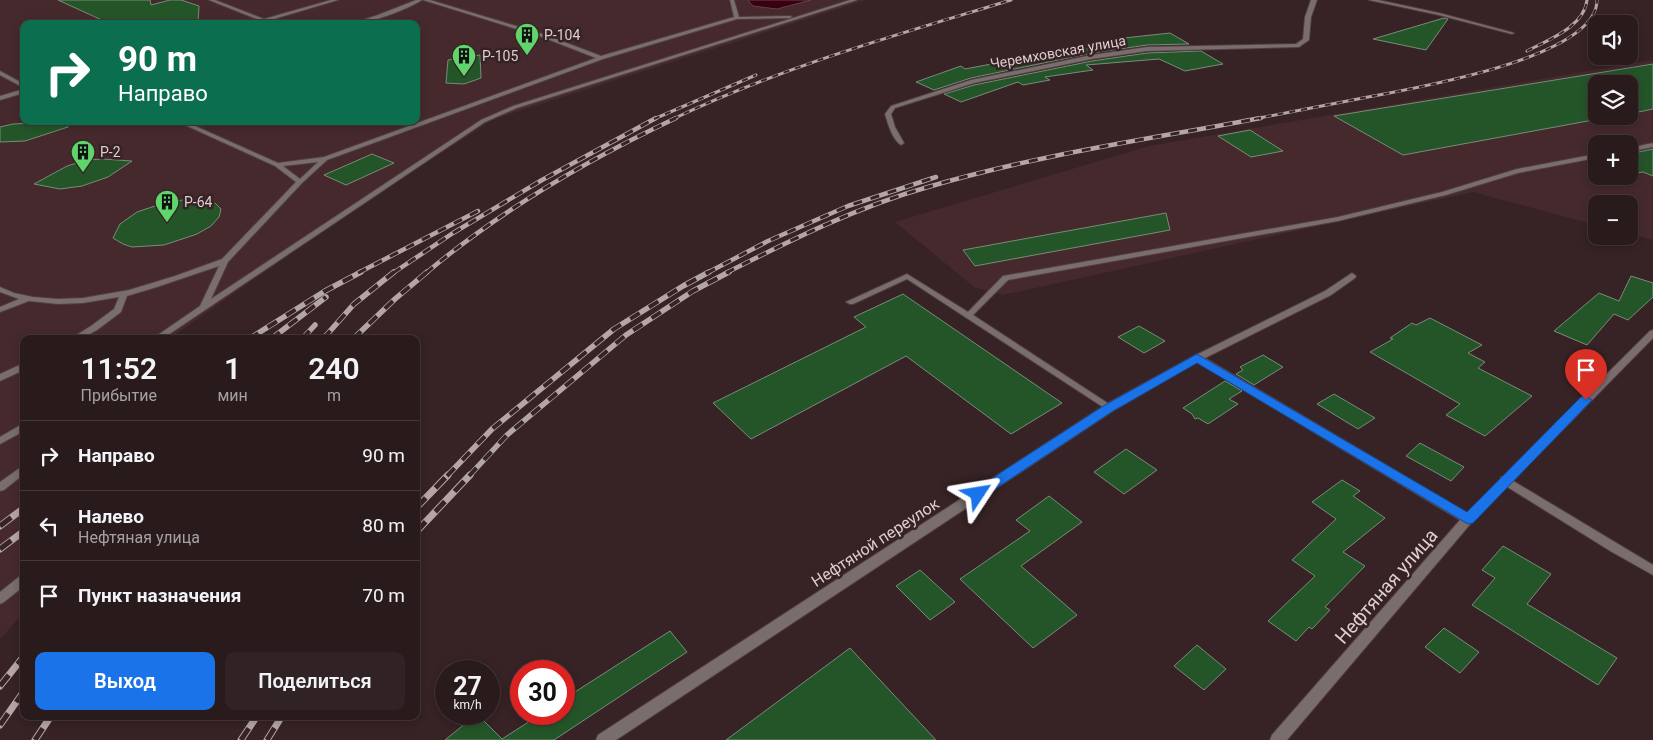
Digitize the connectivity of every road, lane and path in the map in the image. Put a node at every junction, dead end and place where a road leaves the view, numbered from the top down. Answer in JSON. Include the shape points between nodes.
{"nodes":[{"id":1,"x":211,"y":0,"type":"edge"},
{"id":2,"x":336,"y":0,"type":"edge"},
{"id":3,"x":420,"y":0,"type":"edge"},
{"id":4,"x":425,"y":0,"type":"edge"},
{"id":5,"x":732,"y":0,"type":"edge"},
{"id":6,"x":854,"y":0,"type":"edge"},
{"id":7,"x":1314,"y":0,"type":"edge"},
{"id":8,"x":1371,"y":0,"type":"edge"},
{"id":9,"x":801,"y":17,"type":"junction"},
{"id":10,"x":737,"y":18,"type":"junction"},
{"id":11,"x":252,"y":20,"type":"edge"},
{"id":12,"x":268,"y":20,"type":"edge"},
{"id":13,"x":366,"y":20,"type":"edge"},
{"id":14,"x":1512,"y":33,"type":"dead end"},
{"id":15,"x":601,"y":58,"type":"junction"},
{"id":16,"x":0,"y":73,"type":"edge"},
{"id":17,"x":20,"y":84,"type":"edge"},
{"id":18,"x":20,"y":92,"type":"edge"},
{"id":19,"x":0,"y":98,"type":"edge"},
{"id":20,"x":187,"y":125,"type":"edge"},
{"id":21,"x":420,"y":125,"type":"edge"},
{"id":22,"x":420,"y":125,"type":"edge"},
{"id":23,"x":902,"y":143,"type":"dead end"},
{"id":24,"x":1653,"y":145,"type":"edge"},
{"id":25,"x":1638,"y":148,"type":"edge"},
{"id":26,"x":1588,"y":158,"type":"edge"},
{"id":27,"x":325,"y":160,"type":"junction"},
{"id":28,"x":276,"y":165,"type":"junction"},
{"id":29,"x":300,"y":182,"type":"junction"},
{"id":30,"x":225,"y":262,"type":"junction"},
{"id":31,"x":1352,"y":276,"type":"dead end"},
{"id":32,"x":0,"y":289,"type":"edge"},
{"id":33,"x":123,"y":296,"type":"junction"},
{"id":34,"x":28,"y":298,"type":"junction"},
{"id":35,"x":850,"y":302,"type":"dead end"},
{"id":36,"x":204,"y":305,"type":"junction"},
{"id":37,"x":0,"y":310,"type":"edge"},
{"id":38,"x":969,"y":315,"type":"junction"},
{"id":39,"x":1653,"y":332,"type":"edge"},
{"id":40,"x":80,"y":335,"type":"edge"},
{"id":41,"x":162,"y":335,"type":"edge"},
{"id":42,"x":1197,"y":358,"type":"junction"},
{"id":43,"x":20,"y":368,"type":"edge"},
{"id":44,"x":0,"y":378,"type":"edge"},
{"id":45,"x":1109,"y":408,"type":"junction"},
{"id":46,"x":20,"y":428,"type":"edge"},
{"id":47,"x":0,"y":441,"type":"edge"},
{"id":48,"x":20,"y":472,"type":"edge"},
{"id":49,"x":1505,"y":480,"type":"junction"},
{"id":50,"x":0,"y":487,"type":"edge"},
{"id":51,"x":1468,"y":519,"type":"junction"},
{"id":52,"x":1653,"y":570,"type":"edge"},
{"id":53,"x":20,"y":582,"type":"edge"},
{"id":54,"x":0,"y":599,"type":"edge"},
{"id":55,"x":603,"y":740,"type":"edge"},
{"id":56,"x":1277,"y":740,"type":"edge"}],
"edges":[{"from":1,"to":11,"type":"lane"},
{"from":2,"to":12,"type":"lane"},
{"from":3,"to":13,"type":"lane"},
{"from":4,"to":15,"type":"lane","via":[[544,36]]},
{"from":5,"to":10,"type":"lane"},
{"from":6,"to":9,"type":"lane"},
{"from":7,"to":23,"type":"street","name":"Черемховская улица","via":[[1308,17],[1306,40],[1297,46],[1147,49],[973,81],[893,107],[888,114]]},
{"from":8,"to":14,"type":"lane"},
{"from":9,"to":10,"type":"lane"},
{"from":9,"to":36,"type":"lane","via":[[515,107],[483,121]]},
{"from":10,"to":15,"type":"lane"},
{"from":15,"to":22,"type":"lane"},
{"from":16,"to":17,"type":"lane"},
{"from":18,"to":19,"type":"lane"},
{"from":20,"to":28,"type":"lane"},
{"from":21,"to":27,"type":"lane"},
{"from":24,"to":25,"type":"lane"},
{"from":26,"to":38,"type":"lane","via":[[1517,171],[1444,194],[1338,219],[1006,278]]},
{"from":27,"to":28,"type":"lane"},
{"from":27,"to":29,"type":"lane"},
{"from":28,"to":29,"type":"lane"},
{"from":29,"to":30,"type":"lane"},
{"from":30,"to":33,"type":"lane"},
{"from":30,"to":36,"type":"lane"},
{"from":31,"to":42,"type":"street","name":"Нефтяной переулок","via":[[1328,293]]},
{"from":32,"to":34,"type":"lane"},
{"from":33,"to":34,"type":"lane","via":[[57,303]]},
{"from":33,"to":40,"type":"lane","via":[[118,310]]},
{"from":34,"to":37,"type":"lane"},
{"from":35,"to":38,"type":"lane","via":[[907,276]]},
{"from":36,"to":41,"type":"lane"},
{"from":38,"to":45,"type":"lane"},
{"from":39,"to":49,"type":"street","name":"Нефтяная улица"},
{"from":42,"to":45,"type":"street","name":"Нефтяной переулок"},
{"from":42,"to":51,"type":"street"},
{"from":43,"to":44,"type":"lane"},
{"from":45,"to":55,"type":"street","name":"Нефтяной переулок"},
{"from":46,"to":47,"type":"lane"},
{"from":48,"to":50,"type":"lane"},
{"from":49,"to":51,"type":"street","name":"Нефтяная улица"},
{"from":49,"to":52,"type":"lane"},
{"from":51,"to":56,"type":"street","name":"Нефтяная улица"},
{"from":53,"to":54,"type":"lane"}]}
